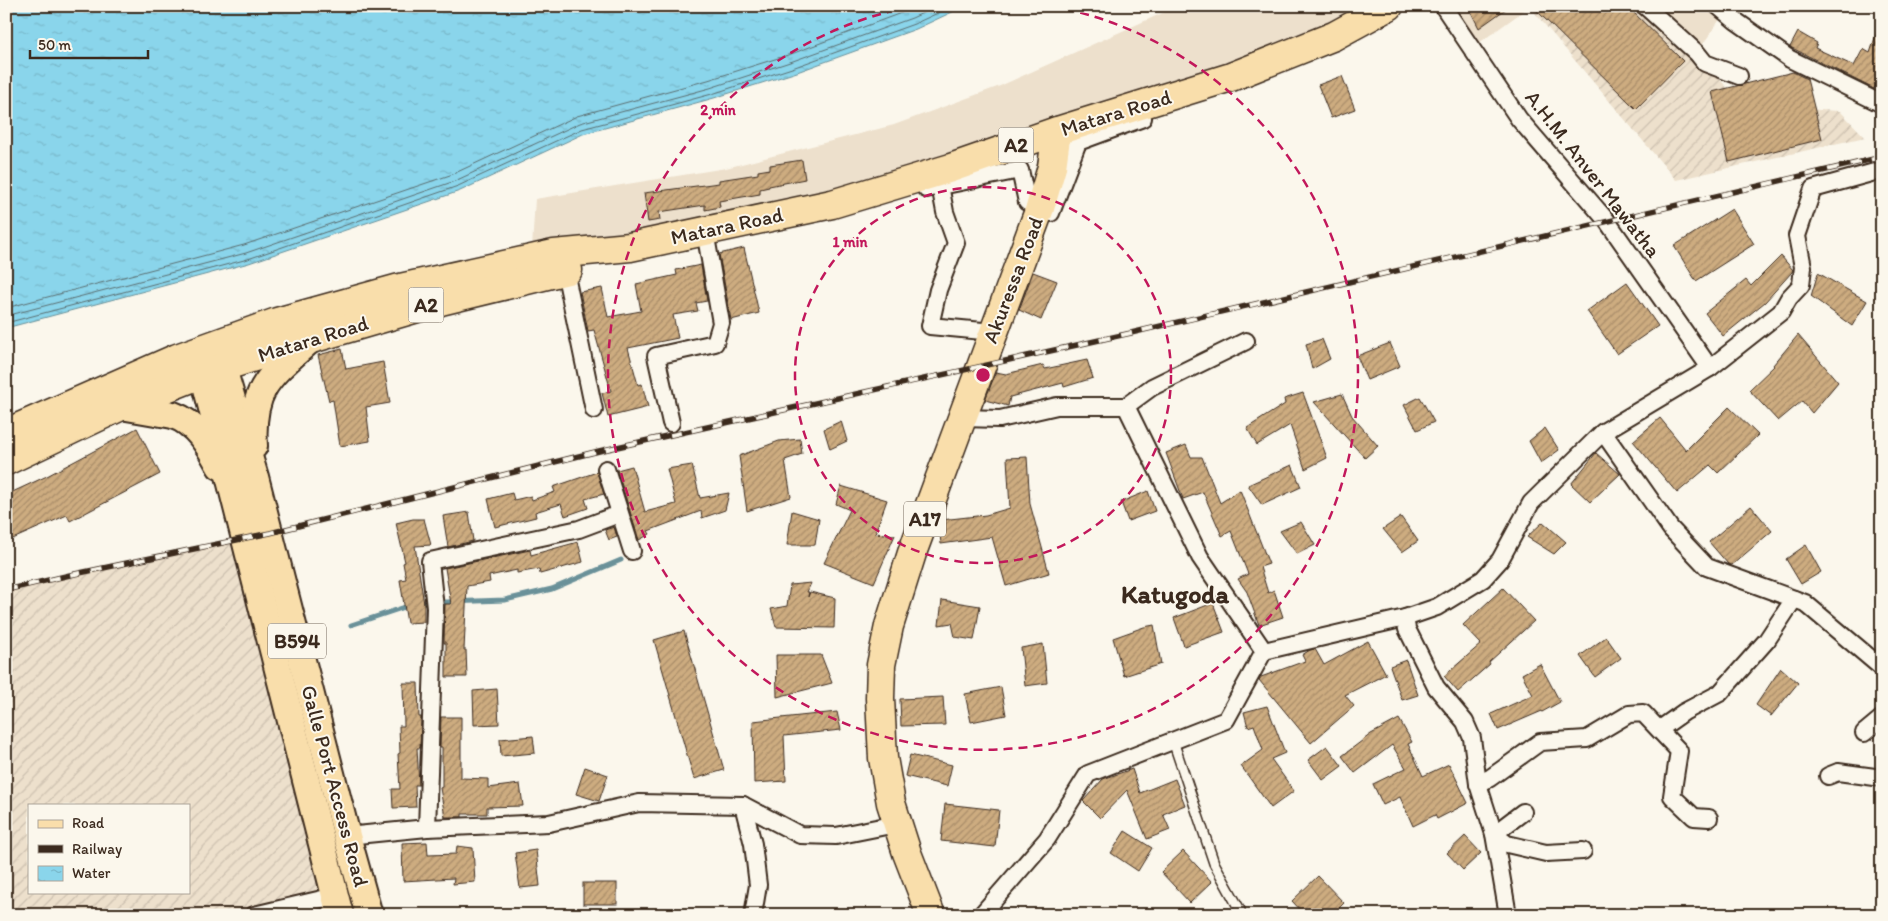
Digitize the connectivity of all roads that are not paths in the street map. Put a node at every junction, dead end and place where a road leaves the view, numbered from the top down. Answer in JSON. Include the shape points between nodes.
{"nodes":[{"id":1,"x":1389,"y":6,"type":"edge"},
{"id":2,"x":1443,"y":6,"type":"edge"},
{"id":3,"x":1645,"y":6,"type":"edge"},
{"id":4,"x":1718,"y":6,"type":"edge"},
{"id":5,"x":1739,"y":76,"type":"dead end"},
{"id":6,"x":1231,"y":77,"type":"junction"},
{"id":7,"x":1882,"y":104,"type":"edge"},
{"id":8,"x":1056,"y":131,"type":"junction"},
{"id":9,"x":1882,"y":170,"type":"edge"},
{"id":10,"x":940,"y":185,"type":"junction"},
{"id":11,"x":1040,"y":208,"type":"junction"},
{"id":12,"x":704,"y":231,"type":"junction"},
{"id":13,"x":630,"y":247,"type":"junction"},
{"id":14,"x":565,"y":270,"type":"junction"},
{"id":15,"x":993,"y":332,"type":"junction"},
{"id":16,"x":312,"y":339,"type":"junction"},
{"id":17,"x":1246,"y":341,"type":"dead end"},
{"id":18,"x":210,"y":359,"type":"junction"},
{"id":19,"x":1710,"y":368,"type":"junction"},
{"id":20,"x":121,"y":406,"type":"junction"},
{"id":21,"x":1126,"y":406,"type":"junction"},
{"id":22,"x":594,"y":410,"type":"dead end"},
{"id":23,"x":962,"y":418,"type":"junction"},
{"id":24,"x":671,"y":423,"type":"dead end"},
{"id":25,"x":1603,"y":432,"type":"junction"},
{"id":26,"x":6,"y":433,"type":"edge"},
{"id":27,"x":6,"y":461,"type":"edge"},
{"id":28,"x":606,"y":469,"type":"dead end"},
{"id":29,"x":256,"y":477,"type":"junction"},
{"id":30,"x":234,"y":493,"type":"junction"},
{"id":31,"x":619,"y":514,"type":"junction"},
{"id":32,"x":632,"y":551,"type":"dead end"},
{"id":33,"x":1794,"y":598,"type":"junction"},
{"id":34,"x":1404,"y":618,"type":"junction"},
{"id":35,"x":1264,"y":651,"type":"junction"},
{"id":36,"x":1882,"y":668,"type":"edge"},
{"id":37,"x":1882,"y":718,"type":"edge"},
{"id":38,"x":1660,"y":729,"type":"junction"},
{"id":39,"x":1864,"y":733,"type":"dead end"},
{"id":40,"x":1173,"y":742,"type":"junction"},
{"id":41,"x":1828,"y":776,"type":"dead end"},
{"id":42,"x":1882,"y":778,"type":"edge"},
{"id":43,"x":1478,"y":784,"type":"junction"},
{"id":44,"x":743,"y":805,"type":"junction"},
{"id":45,"x":1523,"y":812,"type":"dead end"},
{"id":46,"x":1709,"y":818,"type":"dead end"},
{"id":47,"x":896,"y":824,"type":"junction"},
{"id":48,"x":427,"y":828,"type":"junction"},
{"id":49,"x":1494,"y":834,"type":"junction"},
{"id":50,"x":347,"y":836,"type":"junction"},
{"id":51,"x":1583,"y":852,"type":"dead end"},
{"id":52,"x":338,"y":905,"type":"edge"},
{"id":53,"x":1240,"y":910,"type":"dead end"},
{"id":54,"x":254,"y":915,"type":"edge"},
{"id":55,"x":369,"y":915,"type":"edge"},
{"id":56,"x":752,"y":915,"type":"edge"},
{"id":57,"x":931,"y":915,"type":"edge"},
{"id":58,"x":981,"y":915,"type":"edge"},
{"id":59,"x":1508,"y":915,"type":"edge"}],
"edges":[{"from":1,"to":6,"type":"highway","name":"Matara Road","number":"A2","via":[[1334,36]]},
{"from":2,"to":19,"type":"street","name":"A.H.M. Anver Mawatha","via":[[1519,119],[1607,221]]},
{"from":3,"to":5,"type":"street","via":[[1705,63]]},
{"from":4,"to":7,"type":"street","via":[[1790,58]]},
{"from":6,"to":8,"type":"highway","name":"Matara Road","number":"A2"},
{"from":6,"to":11,"type":"street","via":[[1228,85],[1078,142],[1051,212]]},
{"from":8,"to":11,"type":"highway","name":"Akuressa Road","number":"A17","via":[[1052,167]]},
{"from":8,"to":12,"type":"highway","name":"Matara Road","number":"A2","via":[[951,168],[832,204]]},
{"from":9,"to":19,"type":"street","via":[[1813,189],[1797,236],[1803,267],[1801,285],[1781,312]]},
{"from":10,"to":11,"type":"street","via":[[1020,170],[1027,202]]},
{"from":10,"to":12,"type":"street","via":[[836,214]]},
{"from":10,"to":15,"type":"street","via":[[956,243],[938,290],[930,326]]},
{"from":11,"to":15,"type":"highway","name":"Akuressa Road","number":"A17"},
{"from":12,"to":13,"type":"highway","name":"Matara Road","number":"A2"},
{"from":12,"to":24,"type":"street","via":[[721,323],[715,343],[656,356]]},
{"from":13,"to":14,"type":"highway","name":"Matara Road","number":"A2","via":[[596,263]]},
{"from":13,"to":18,"type":"highway","name":"Matara Road","number":"A2","via":[[554,254],[396,289],[277,322]]},
{"from":14,"to":16,"type":"highway","name":"Matara Road","number":"A2","via":[[441,301]]},
{"from":14,"to":22,"type":"street"},
{"from":15,"to":23,"type":"highway","name":"Akuressa Road","number":"A17"},
{"from":16,"to":18,"type":"highway","name":"Matara Road","number":"A2"},
{"from":16,"to":29,"type":"main road","via":[[285,363],[257,398],[252,427]]},
{"from":17,"to":21,"type":"street","via":[[1152,387]]},
{"from":18,"to":20,"type":"highway","name":"Matara Road","number":"A2"},
{"from":18,"to":26,"type":"highway","name":"Matara Road","number":"A2","via":[[177,358]]},
{"from":18,"to":29,"type":"main road","name":"Galle Port Access Road","number":"B594"},
{"from":18,"to":30,"type":"main road","name":"Galle Port Access Road","number":"B594"},
{"from":19,"to":25,"type":"street"},
{"from":20,"to":27,"type":"highway","name":"Matara Road","number":"A2"},
{"from":20,"to":30,"type":"main road","via":[[173,415],[188,422],[209,445]]},
{"from":21,"to":23,"type":"street","via":[[1057,406],[1000,418]]},
{"from":21,"to":35,"type":"street","via":[[1200,557]]},
{"from":23,"to":47,"type":"highway","name":"Akuressa Road","number":"A17","via":[[912,553],[884,646],[880,698],[883,758]]},
{"from":25,"to":33,"type":"street","via":[[1671,529],[1707,567]]},
{"from":25,"to":34,"type":"street","via":[[1530,503],[1500,560],[1483,579],[1437,607]]},
{"from":28,"to":31,"type":"street"},
{"from":29,"to":50,"type":"main road","name":"Galle Port Access Road","number":"B594"},
{"from":30,"to":52,"type":"main road","name":"Galle Port Access Road","number":"B594"},
{"from":31,"to":32,"type":"street"},
{"from":31,"to":48,"type":"street","via":[[579,529],[430,561],[435,608]]},
{"from":33,"to":36,"type":"street","via":[[1805,603]]},
{"from":33,"to":38,"type":"street","via":[[1767,640],[1720,693]]},
{"from":34,"to":35,"type":"street"},
{"from":34,"to":43,"type":"street","via":[[1436,687],[1465,722],[1472,738]]},
{"from":35,"to":40,"type":"street","via":[[1226,720]]},
{"from":37,"to":39,"type":"street"},
{"from":38,"to":43,"type":"street","via":[[1643,713],[1630,714],[1588,739],[1540,742]]},
{"from":38,"to":46,"type":"street","via":[[1679,751],[1672,796],[1694,816]]},
{"from":40,"to":53,"type":"lane","via":[[1214,863]]},
{"from":40,"to":58,"type":"street","via":[[1088,774],[1047,840]]},
{"from":41,"to":42,"type":"street","via":[[1838,772]]},
{"from":43,"to":49,"type":"street"},
{"from":44,"to":47,"type":"street","via":[[800,835],[836,836]]},
{"from":44,"to":48,"type":"street","via":[[639,803],[549,823]]},
{"from":44,"to":56,"type":"street","via":[[753,844],[758,885]]},
{"from":45,"to":49,"type":"street"},
{"from":47,"to":57,"type":"highway","name":"Akuressa Road","number":"A17"},
{"from":48,"to":50,"type":"street"},
{"from":49,"to":51,"type":"street","via":[[1507,844],[1546,853]]},
{"from":49,"to":59,"type":"street"},
{"from":50,"to":55,"type":"main road","name":"Galle Port Access Road","number":"B594"},
{"from":52,"to":54,"type":"street"}]}
